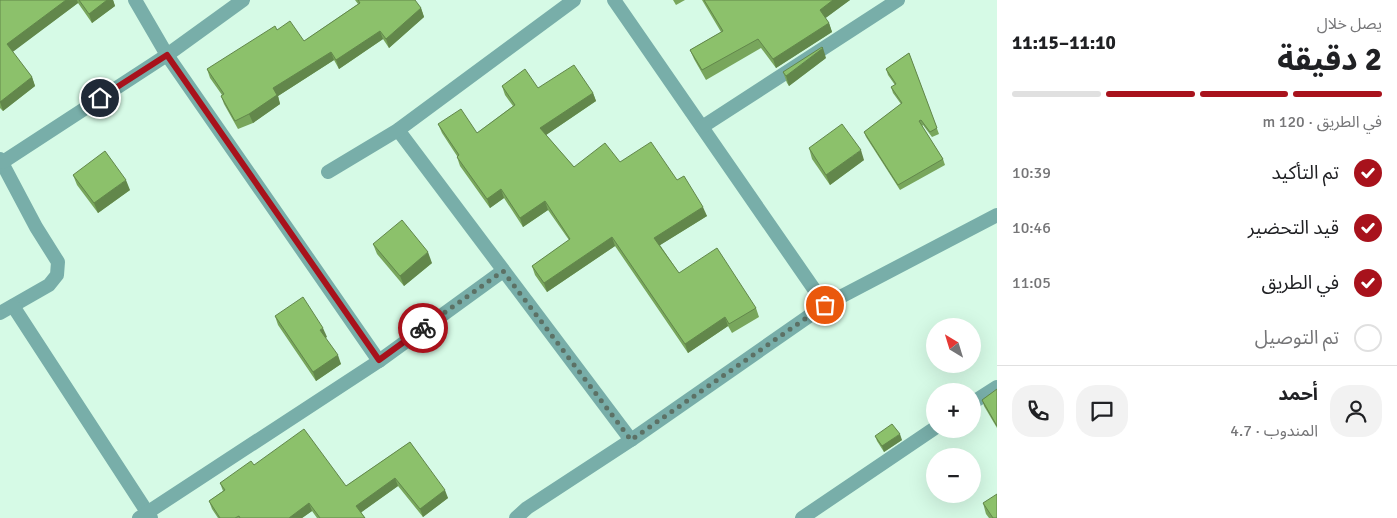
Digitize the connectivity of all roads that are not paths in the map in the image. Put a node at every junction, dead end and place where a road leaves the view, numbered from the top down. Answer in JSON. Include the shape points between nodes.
{"nodes":[{"id":1,"x":135,"y":0,"type":"edge"},
{"id":2,"x":243,"y":0,"type":"edge"},
{"id":3,"x":574,"y":0,"type":"edge"},
{"id":4,"x":614,"y":0,"type":"edge"},
{"id":5,"x":898,"y":0,"type":"edge"},
{"id":6,"x":167,"y":55,"type":"junction"},
{"id":7,"x":702,"y":127,"type":"junction"},
{"id":8,"x":398,"y":130,"type":"junction"},
{"id":9,"x":2,"y":160,"type":"edge"},
{"id":10,"x":328,"y":172,"type":"dead end"},
{"id":11,"x":997,"y":215,"type":"edge"},
{"id":12,"x":503,"y":271,"type":"junction"},
{"id":13,"x":825,"y":305,"type":"junction"},
{"id":14,"x":13,"y":306,"type":"junction"},
{"id":15,"x":0,"y":313,"type":"edge"},
{"id":16,"x":379,"y":360,"type":"junction"},
{"id":17,"x":997,"y":387,"type":"edge"},
{"id":18,"x":981,"y":397,"type":"edge"},
{"id":19,"x":926,"y":434,"type":"edge"},
{"id":20,"x":631,"y":440,"type":"junction"},
{"id":21,"x":531,"y":513,"type":"edge"},
{"id":22,"x":146,"y":516,"type":"edge"},
{"id":23,"x":516,"y":518,"type":"edge"},
{"id":24,"x":802,"y":518,"type":"edge"}],
"edges":[{"from":1,"to":6,"type":"street"},
{"from":2,"to":6,"type":"street"},
{"from":3,"to":8,"type":"street"},
{"from":4,"to":7,"type":"street"},
{"from":5,"to":7,"type":"street"},
{"from":6,"to":9,"type":"street"},
{"from":6,"to":16,"type":"street"},
{"from":7,"to":13,"type":"street"},
{"from":8,"to":10,"type":"street"},
{"from":8,"to":12,"type":"street"},
{"from":9,"to":14,"type":"street","via":[[58,262],[57,275],[49,285]]},
{"from":11,"to":13,"type":"street"},
{"from":12,"to":16,"type":"street"},
{"from":12,"to":20,"type":"street"},
{"from":13,"to":20,"type":"street"},
{"from":14,"to":15,"type":"street"},
{"from":14,"to":22,"type":"street"},
{"from":16,"to":22,"type":"street"},
{"from":17,"to":18,"type":"street"},
{"from":19,"to":24,"type":"street"},
{"from":20,"to":21,"type":"street"},
{"from":21,"to":23,"type":"street"}]}
